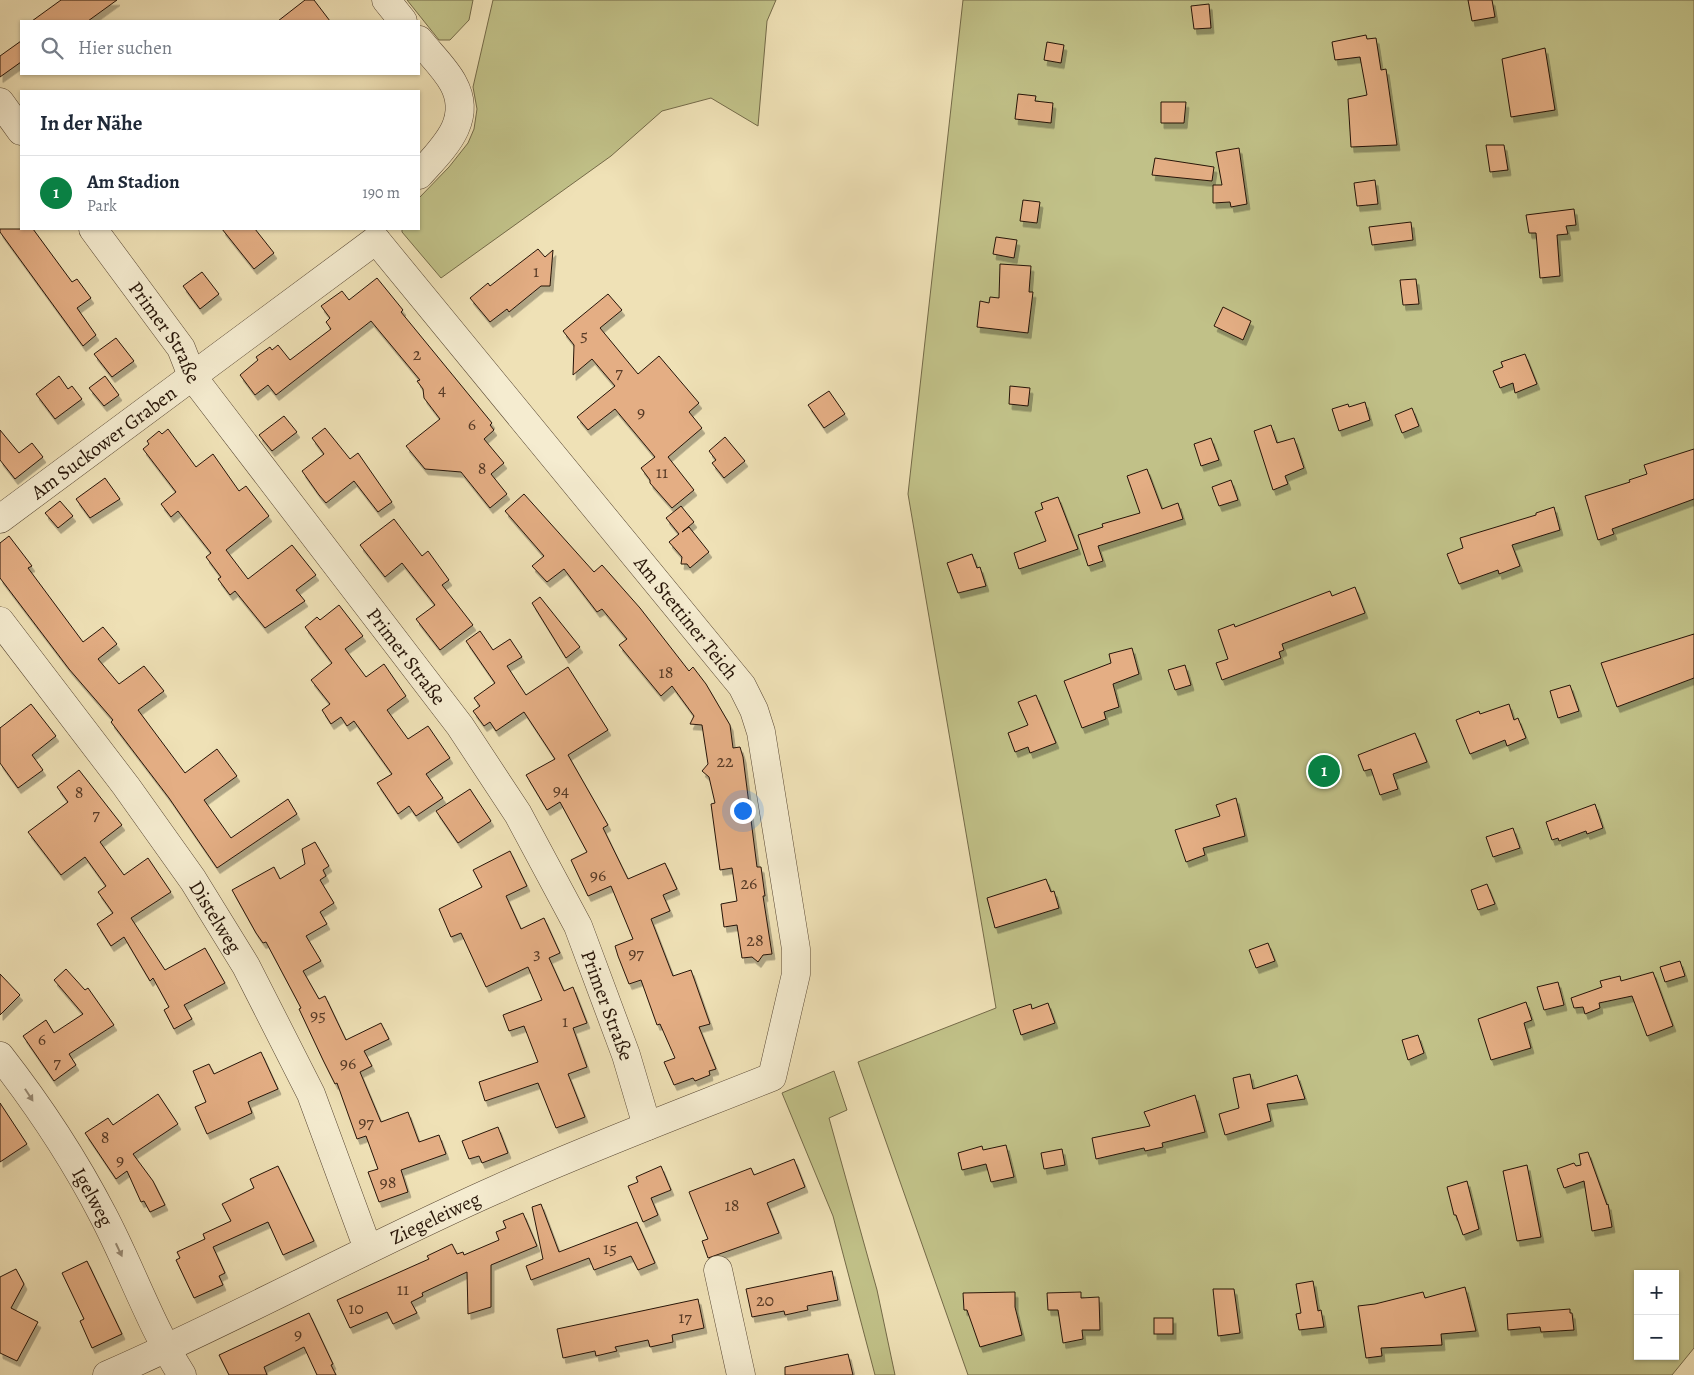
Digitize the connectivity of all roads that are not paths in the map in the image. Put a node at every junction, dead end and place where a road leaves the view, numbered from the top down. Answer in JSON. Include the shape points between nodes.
{"nodes":[{"id":1,"x":386,"y":0,"type":"edge"},
{"id":2,"x":402,"y":20,"type":"edge"},
{"id":3,"x":420,"y":41,"type":"edge"},
{"id":4,"x":0,"y":102,"type":"edge"},
{"id":5,"x":20,"y":130,"type":"edge"},
{"id":6,"x":420,"y":174,"type":"edge"},
{"id":7,"x":94,"y":230,"type":"edge"},
{"id":8,"x":378,"y":234,"type":"edge"},
{"id":9,"x":192,"y":376,"type":"junction"},
{"id":10,"x":0,"y":519,"type":"edge"},
{"id":11,"x":0,"y":621,"type":"edge"},
{"id":12,"x":0,"y":1056,"type":"edge"},
{"id":13,"x":772,"y":1077,"type":"joint"},
{"id":14,"x":647,"y":1126,"type":"junction"},
{"id":15,"x":368,"y":1249,"type":"junction"},
{"id":16,"x":718,"y":1270,"type":"dead end"},
{"id":17,"x":166,"y":1349,"type":"junction"},
{"id":18,"x":107,"y":1375,"type":"edge"},
{"id":19,"x":182,"y":1375,"type":"edge"},
{"id":20,"x":741,"y":1375,"type":"edge"}],
"edges":[{"from":1,"to":2,"type":"street"},
{"from":3,"to":6,"type":"street","via":[[454,83],[459,106],[458,122],[451,138]]},
{"from":4,"to":5,"type":"street"},
{"from":7,"to":9,"type":"street","name":"Primer Straße","via":[[181,348]]},
{"from":8,"to":9,"type":"street","name":"Am Suckower Graben"},
{"from":8,"to":13,"type":"street","name":"Am Stettiner Teich","via":[[742,686],[754,710],[762,732],[796,949],[796,974]]},
{"from":9,"to":10,"type":"street","name":"Am Suckower Graben"},
{"from":9,"to":14,"type":"street","name":"Primer Straße","via":[[460,726],[518,814],[578,926],[626,1054]]},
{"from":11,"to":15,"type":"street","name":"Distelweg","via":[[138,801],[193,880],[246,966],[310,1094]]},
{"from":12,"to":17,"type":"street","name":"Igelweg","one_way":true,"via":[[24,1086],[72,1160],[103,1216]]},
{"from":13,"to":14,"type":"street","name":"Ziegeleiweg"},
{"from":14,"to":15,"type":"street","name":"Ziegeleiweg"},
{"from":15,"to":17,"type":"street","name":"Ziegeleiweg"},
{"from":16,"to":20,"type":"street"},
{"from":17,"to":18,"type":"street","name":"Ziegeleiweg"},
{"from":17,"to":19,"type":"street","name":"Igelweg"}]}
